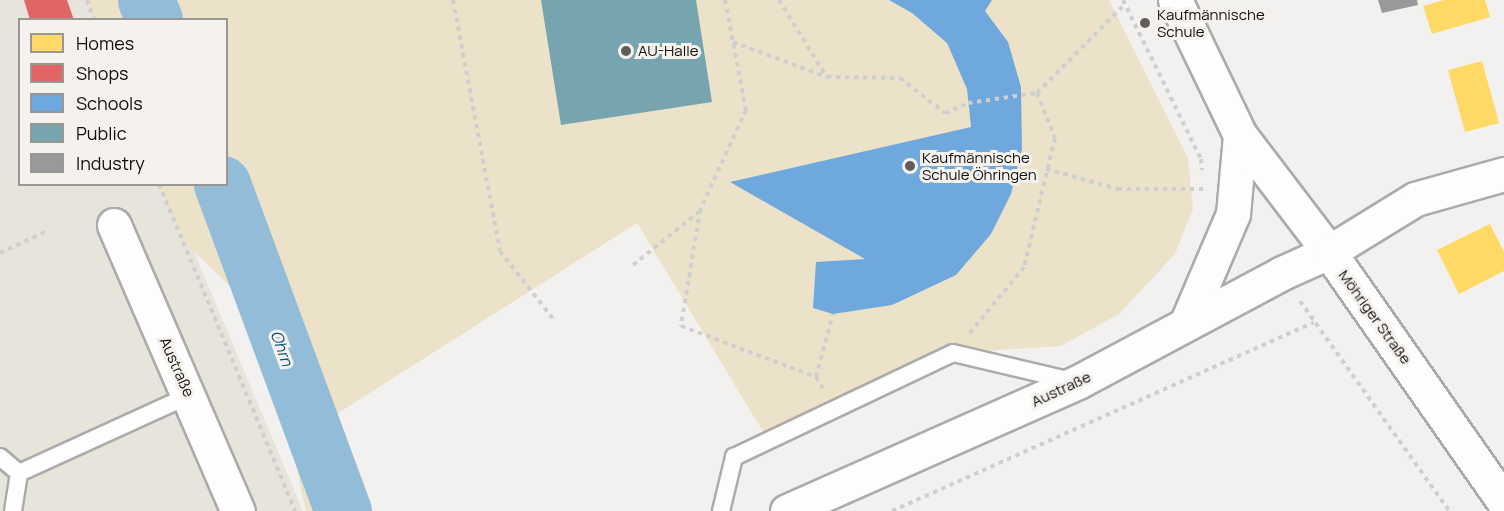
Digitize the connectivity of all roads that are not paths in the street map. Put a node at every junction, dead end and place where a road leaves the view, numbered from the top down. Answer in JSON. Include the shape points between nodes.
{"nodes":[{"id":1,"x":1175,"y":0,"type":"edge"},
{"id":2,"x":1240,"y":135,"type":"junction"},
{"id":3,"x":1504,"y":174,"type":"edge"},
{"id":4,"x":114,"y":225,"type":"dead end"},
{"id":5,"x":1329,"y":252,"type":"junction"},
{"id":6,"x":1186,"y":324,"type":"junction"},
{"id":7,"x":1078,"y":382,"type":"junction"},
{"id":8,"x":190,"y":395,"type":"junction"},
{"id":9,"x":0,"y":457,"type":"edge"},
{"id":10,"x":19,"y":473,"type":"junction"},
{"id":11,"x":1504,"y":502,"type":"edge"},
{"id":12,"x":13,"y":511,"type":"edge"},
{"id":13,"x":237,"y":511,"type":"edge"},
{"id":14,"x":720,"y":511,"type":"edge"},
{"id":15,"x":787,"y":511,"type":"edge"}],
"edges":[{"from":1,"to":2,"type":"street","name":"Möhriger Straße"},
{"from":2,"to":5,"type":"street","name":"Möhriger Straße"},
{"from":2,"to":6,"type":"street","via":[[1233,214]]},
{"from":3,"to":5,"type":"street","name":"Austraße","via":[[1415,199]]},
{"from":4,"to":8,"type":"street","name":"Austraße"},
{"from":5,"to":6,"type":"street","name":"Austraße"},
{"from":5,"to":11,"type":"street","name":"Möhriger Straße"},
{"from":6,"to":7,"type":"street","name":"Austraße"},
{"from":7,"to":14,"type":"lane","via":[[953,353],[734,457]]},
{"from":7,"to":15,"type":"street","name":"Austraße"},
{"from":8,"to":10,"type":"lane"},
{"from":8,"to":13,"type":"street","name":"Austraße"},
{"from":9,"to":10,"type":"lane"},
{"from":10,"to":12,"type":"lane"}]}
